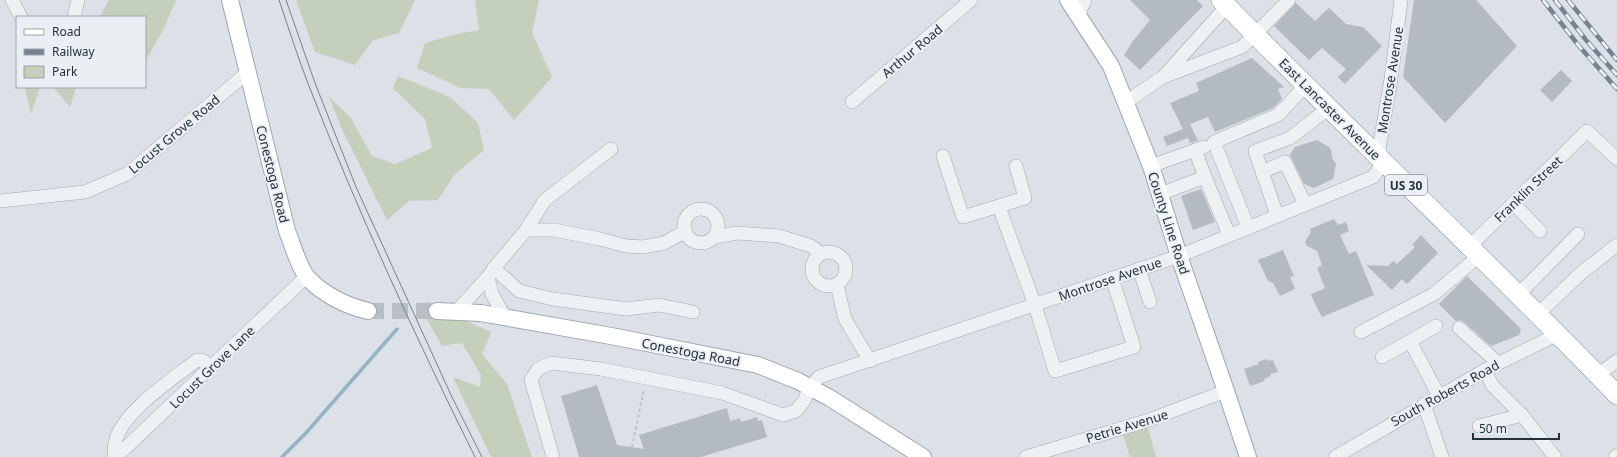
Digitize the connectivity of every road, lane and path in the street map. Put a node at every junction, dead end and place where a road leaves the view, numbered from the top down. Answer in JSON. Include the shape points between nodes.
{"nodes":[{"id":1,"x":12,"y":0,"type":"edge"},
{"id":2,"x":78,"y":0,"type":"edge"},
{"id":3,"x":230,"y":0,"type":"edge"},
{"id":4,"x":971,"y":0,"type":"edge"},
{"id":5,"x":1068,"y":0,"type":"edge"},
{"id":6,"x":1085,"y":0,"type":"edge"},
{"id":7,"x":1289,"y":0,"type":"edge"},
{"id":8,"x":1401,"y":0,"type":"edge"},
{"id":9,"x":1224,"y":3,"type":"edge"},
{"id":10,"x":20,"y":16,"type":"edge"},
{"id":11,"x":74,"y":16,"type":"edge"},
{"id":12,"x":1078,"y":16,"type":"junction"},
{"id":13,"x":1256,"y":35,"type":"junction"},
{"id":14,"x":248,"y":72,"type":"junction"},
{"id":15,"x":1163,"y":77,"type":"junction"},
{"id":16,"x":1306,"y":85,"type":"junction"},
{"id":17,"x":852,"y":102,"type":"dead end"},
{"id":18,"x":1126,"y":102,"type":"junction"},
{"id":19,"x":1329,"y":108,"type":"junction"},
{"id":20,"x":1278,"y":142,"type":"junction"},
{"id":21,"x":611,"y":149,"type":"dead end"},
{"id":22,"x":943,"y":156,"type":"dead end"},
{"id":23,"x":1617,"y":159,"type":"edge"},
{"id":24,"x":1285,"y":162,"type":"junction"},
{"id":25,"x":1383,"y":162,"type":"junction"},
{"id":26,"x":1016,"y":166,"type":"dead end"},
{"id":27,"x":1151,"y":166,"type":"junction"},
{"id":28,"x":1262,"y":172,"type":"junction"},
{"id":29,"x":1205,"y":177,"type":"junction"},
{"id":30,"x":1160,"y":194,"type":"junction"},
{"id":31,"x":0,"y":201,"type":"edge"},
{"id":32,"x":1513,"y":203,"type":"junction"},
{"id":33,"x":1301,"y":206,"type":"junction"},
{"id":34,"x":998,"y":207,"type":"junction"},
{"id":35,"x":1278,"y":215,"type":"junction"},
{"id":36,"x":1248,"y":227,"type":"junction"},
{"id":37,"x":526,"y":230,"type":"junction"},
{"id":38,"x":686,"y":231,"type":"junction"},
{"id":39,"x":1540,"y":231,"type":"dead end"},
{"id":40,"x":1578,"y":234,"type":"dead end"},
{"id":41,"x":1229,"y":235,"type":"junction"},
{"id":42,"x":715,"y":236,"type":"junction"},
{"id":43,"x":1617,"y":245,"type":"edge"},
{"id":44,"x":1474,"y":251,"type":"junction"},
{"id":45,"x":821,"y":254,"type":"junction"},
{"id":46,"x":1179,"y":256,"type":"junction"},
{"id":47,"x":1139,"y":269,"type":"junction"},
{"id":48,"x":491,"y":272,"type":"junction"},
{"id":49,"x":307,"y":276,"type":"junction"},
{"id":50,"x":1112,"y":278,"type":"junction"},
{"id":51,"x":837,"y":285,"type":"junction"},
{"id":52,"x":1518,"y":294,"type":"junction"},
{"id":53,"x":1150,"y":302,"type":"dead end"},
{"id":54,"x":1035,"y":305,"type":"junction"},
{"id":55,"x":368,"y":311,"type":"tunnel mouth"},
{"id":56,"x":438,"y":311,"type":"tunnel mouth"},
{"id":57,"x":457,"y":311,"type":"junction"},
{"id":58,"x":693,"y":312,"type":"dead end"},
{"id":59,"x":1538,"y":314,"type":"junction"},
{"id":60,"x":505,"y":317,"type":"junction"},
{"id":61,"x":1436,"y":326,"type":"dead end"},
{"id":62,"x":1459,"y":328,"type":"dead end"},
{"id":63,"x":1361,"y":332,"type":"dead end"},
{"id":64,"x":1558,"y":334,"type":"junction"},
{"id":65,"x":1410,"y":341,"type":"junction"},
{"id":66,"x":1382,"y":357,"type":"dead end"},
{"id":67,"x":870,"y":361,"type":"junction"},
{"id":68,"x":1617,"y":361,"type":"edge"},
{"id":69,"x":1498,"y":363,"type":"junction"},
{"id":70,"x":209,"y":369,"type":"junction"},
{"id":71,"x":1485,"y":370,"type":"junction"},
{"id":72,"x":1598,"y":375,"type":"junction"},
{"id":73,"x":645,"y":378,"type":"junction"},
{"id":74,"x":810,"y":387,"type":"junction"},
{"id":75,"x":1226,"y":391,"type":"junction"},
{"id":76,"x":1617,"y":395,"type":"edge"},
{"id":77,"x":1439,"y":396,"type":"junction"},
{"id":78,"x":1424,"y":404,"type":"junction"},
{"id":79,"x":1522,"y":415,"type":"junction"},
{"id":80,"x":1479,"y":426,"type":"dead end"},
{"id":81,"x":632,"y":447,"type":"dead end"},
{"id":82,"x":116,"y":457,"type":"edge"},
{"id":83,"x":553,"y":457,"type":"edge"},
{"id":84,"x":923,"y":457,"type":"edge"},
{"id":85,"x":1026,"y":457,"type":"edge"},
{"id":86,"x":1248,"y":457,"type":"edge"},
{"id":87,"x":1335,"y":457,"type":"edge"},
{"id":88,"x":1442,"y":457,"type":"edge"},
{"id":89,"x":1555,"y":457,"type":"edge"}],
"edges":[{"from":1,"to":10,"type":"street"},
{"from":2,"to":11,"type":"street"},
{"from":3,"to":14,"type":"main road","name":"Conestoga Road"},
{"from":4,"to":17,"type":"street","name":"Arthur Road"},
{"from":5,"to":12,"type":"main road","name":"County Line Road"},
{"from":6,"to":12,"type":"street"},
{"from":7,"to":13,"type":"street"},
{"from":8,"to":25,"type":"street","name":"Montrose Avenue","via":[[1379,149]]},
{"from":9,"to":13,"type":"highway","name":"East Lancaster Avenue","number":"US 30"},
{"from":9,"to":15,"type":"street"},
{"from":12,"to":18,"type":"main road","name":"County Line Road","via":[[1111,66]]},
{"from":13,"to":15,"type":"street","via":[[1242,47]]},
{"from":13,"to":16,"type":"highway","name":"East Lancaster Avenue","number":"US 30"},
{"from":14,"to":31,"type":"street","name":"Locust Grove Road","via":[[127,174],[85,192]]},
{"from":14,"to":49,"type":"main road","name":"Conestoga Road","via":[[287,231]]},
{"from":15,"to":18,"type":"street"},
{"from":16,"to":19,"type":"highway","name":"East Lancaster Avenue","number":"US 30"},
{"from":16,"to":36,"type":"street","via":[[1278,115],[1214,142]]},
{"from":18,"to":27,"type":"main road","name":"County Line Road"},
{"from":19,"to":20,"type":"street","via":[[1290,138]]},
{"from":19,"to":25,"type":"highway","name":"East Lancaster Avenue","number":"US 30"},
{"from":20,"to":24,"type":"street"},
{"from":20,"to":28,"type":"street","via":[[1255,151]]},
{"from":21,"to":37,"type":"street","via":[[545,200]]},
{"from":22,"to":34,"type":"street","via":[[963,217]]},
{"from":23,"to":32,"type":"street","name":"Franklin Street","via":[[1587,131]]},
{"from":24,"to":28,"type":"street"},
{"from":24,"to":33,"type":"street"},
{"from":25,"to":33,"type":"street","name":"Montrose Avenue","via":[[1373,177]]},
{"from":25,"to":44,"type":"highway","name":"East Lancaster Avenue","number":"US 30"},
{"from":26,"to":34,"type":"street","via":[[1025,198]]},
{"from":27,"to":29,"type":"street","via":[[1199,148]]},
{"from":27,"to":30,"type":"main road","name":"County Line Road"},
{"from":28,"to":35,"type":"street"},
{"from":29,"to":30,"type":"street"},
{"from":29,"to":41,"type":"street"},
{"from":30,"to":46,"type":"main road","name":"County Line Road"},
{"from":32,"to":39,"type":"street"},
{"from":32,"to":44,"type":"street","name":"Franklin Street"},
{"from":33,"to":35,"type":"street","name":"Montrose Avenue"},
{"from":34,"to":54,"type":"street"},
{"from":35,"to":36,"type":"street","name":"Montrose Avenue"},
{"from":36,"to":41,"type":"street","name":"Montrose Avenue"},
{"from":37,"to":38,"type":"street","via":[[554,230],[626,246],[643,247],[664,243]]},
{"from":37,"to":48,"type":"street"},
{"from":38,"to":42,"type":"street","via":[[686,235],[697,243],[710,241]]},
{"from":38,"to":42,"type":"street","via":[[684,222],[692,211],[706,209],[716,217],[718,230]]},
{"from":40,"to":52,"type":"street"},
{"from":41,"to":46,"type":"street","name":"Montrose Avenue"},
{"from":42,"to":45,"type":"street","via":[[737,233],[779,236],[811,246]]},
{"from":43,"to":59,"type":"street","via":[[1581,273]]},
{"from":44,"to":52,"type":"highway","name":"East Lancaster Avenue","number":"US 30"},
{"from":44,"to":63,"type":"street","name":"Franklin Street","via":[[1434,294]]},
{"from":45,"to":51,"type":"street","via":[[834,253],[844,261],[845,274]]},
{"from":45,"to":51,"type":"street","via":[[812,264],[814,278],[824,286]]},
{"from":46,"to":47,"type":"street","name":"Montrose Avenue"},
{"from":46,"to":75,"type":"main road","name":"County Line Road"},
{"from":47,"to":50,"type":"street","name":"Montrose Avenue"},
{"from":47,"to":53,"type":"street"},
{"from":48,"to":57,"type":"street"},
{"from":48,"to":58,"type":"street","via":[[519,291],[552,299],[626,309],[659,305]]},
{"from":48,"to":60,"type":"street","via":[[492,294]]},
{"from":49,"to":55,"type":"main road","name":"Conestoga Road","via":[[323,291],[353,308]]},
{"from":49,"to":70,"type":"street","name":"Locust Grove Lane"},
{"from":50,"to":54,"type":"street","name":"Montrose Avenue"},
{"from":50,"to":54,"type":"street","via":[[1134,347],[1055,371]]},
{"from":51,"to":67,"type":"street","via":[[845,319]]},
{"from":52,"to":59,"type":"highway","name":"East Lancaster Avenue","number":"US 30"},
{"from":54,"to":67,"type":"street","name":"Montrose Avenue"},
{"from":56,"to":57,"type":"main road","name":"Conestoga Road"},
{"from":57,"to":60,"type":"main road","name":"Conestoga Road"},
{"from":59,"to":64,"type":"highway","name":"East Lancaster Avenue","number":"US 30"},
{"from":60,"to":74,"type":"main road","name":"Conestoga Road","via":[[737,360],[758,365]]},
{"from":61,"to":65,"type":"street"},
{"from":62,"to":69,"type":"street"},
{"from":64,"to":69,"type":"street","name":"South Roberts Road"},
{"from":64,"to":72,"type":"highway","number":"US 30"},
{"from":65,"to":66,"type":"street"},
{"from":65,"to":77,"type":"street"},
{"from":67,"to":74,"type":"street","name":"Montrose Avenue","via":[[819,377]]},
{"from":68,"to":72,"type":"street"},
{"from":69,"to":71,"type":"street","name":"South Roberts Road"},
{"from":70,"to":82,"type":"street","name":"Locust Grove Lane"},
{"from":70,"to":82,"type":"street","via":[[204,361],[197,360],[137,408],[116,438]]},
{"from":71,"to":77,"type":"street","name":"South Roberts Road"},
{"from":71,"to":79,"type":"street","via":[[1492,385]]},
{"from":72,"to":76,"type":"highway","number":"US 30"},
{"from":73,"to":74,"type":"street","via":[[722,393],[783,414],[796,411]]},
{"from":73,"to":81,"type":"path"},
{"from":73,"to":83,"type":"street","via":[[552,362],[538,369],[531,380]]},
{"from":74,"to":84,"type":"main road","name":"Conestoga Road"},
{"from":75,"to":85,"type":"street","name":"Petrie Avenue","via":[[1146,421]]},
{"from":75,"to":86,"type":"main road","name":"County Line Road"},
{"from":77,"to":78,"type":"street","name":"South Roberts Road"},
{"from":78,"to":87,"type":"street","name":"South Roberts Road"},
{"from":78,"to":88,"type":"street"},
{"from":79,"to":80,"type":"street"},
{"from":79,"to":89,"type":"street"}]}
